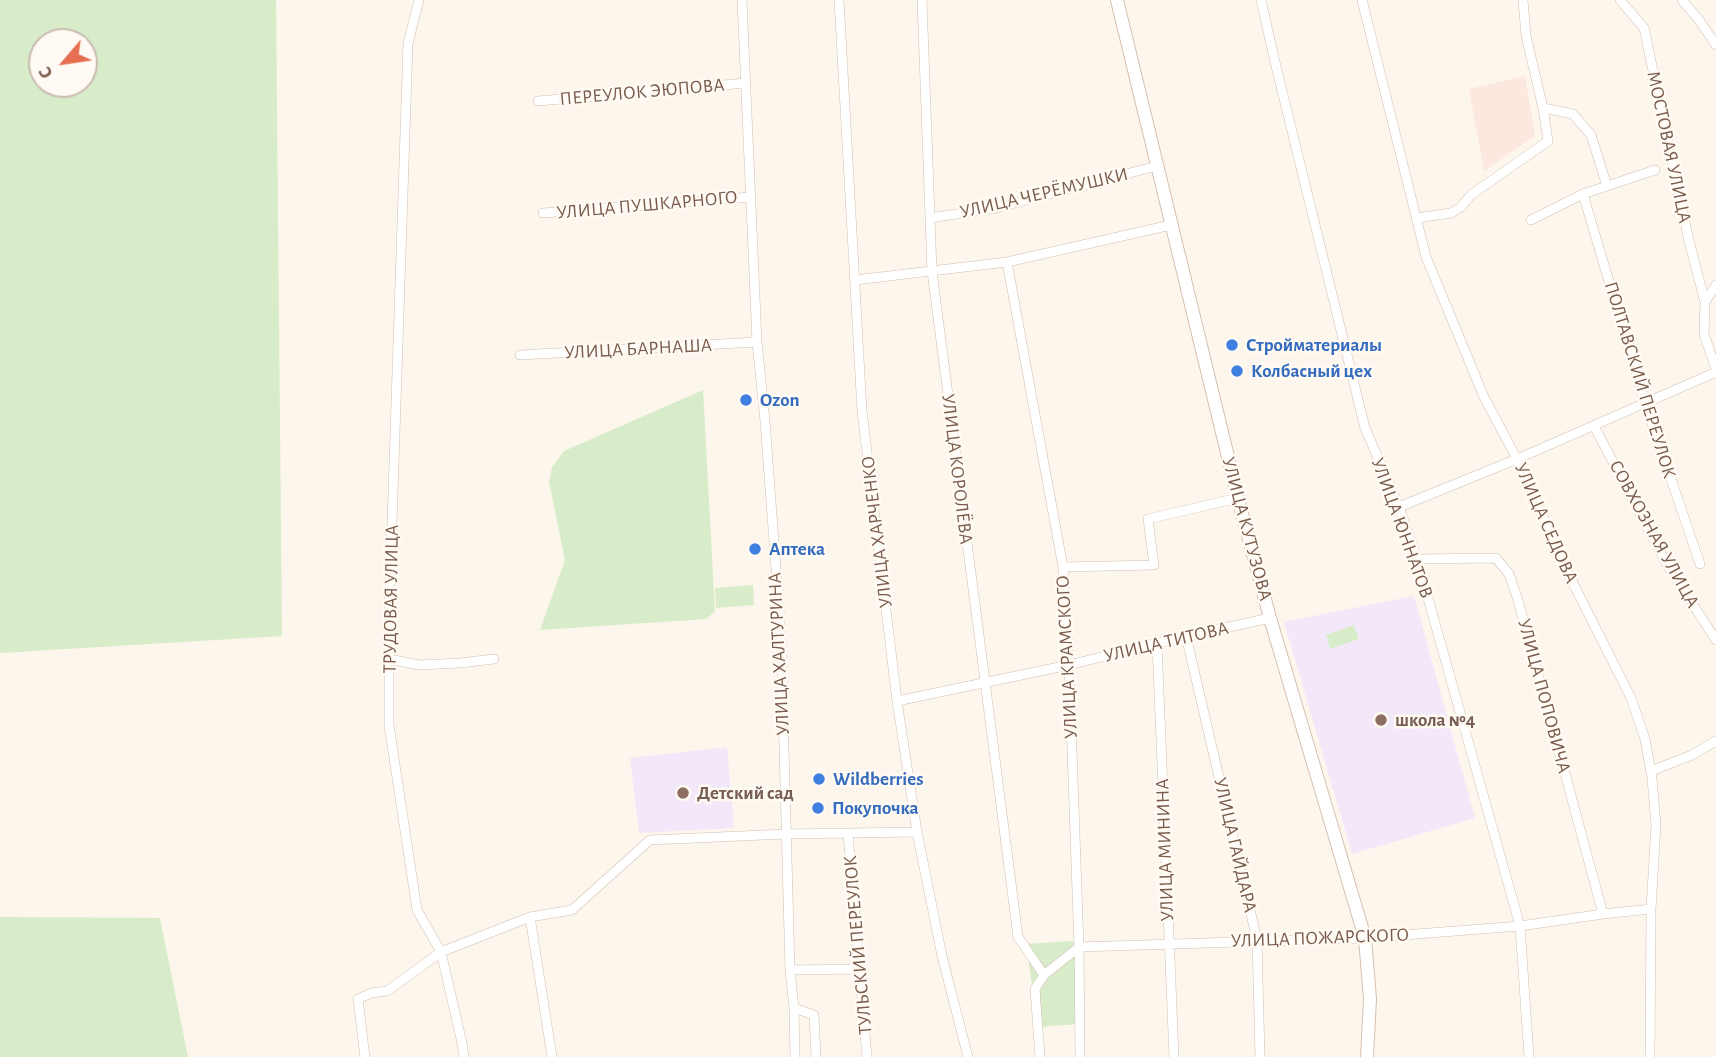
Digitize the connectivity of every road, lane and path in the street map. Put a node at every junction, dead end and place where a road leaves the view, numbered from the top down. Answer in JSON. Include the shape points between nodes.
{"nodes":[{"id":1,"x":419,"y":0,"type":"edge"},
{"id":2,"x":742,"y":0,"type":"edge"},
{"id":3,"x":839,"y":0,"type":"edge"},
{"id":4,"x":922,"y":0,"type":"edge"},
{"id":5,"x":1117,"y":0,"type":"edge"},
{"id":6,"x":1261,"y":0,"type":"edge"},
{"id":7,"x":1362,"y":0,"type":"edge"},
{"id":8,"x":1523,"y":0,"type":"edge"},
{"id":9,"x":1620,"y":0,"type":"edge"},
{"id":10,"x":1682,"y":0,"type":"edge"},
{"id":11,"x":1716,"y":45,"type":"edge"},
{"id":12,"x":746,"y":83,"type":"junction"},
{"id":13,"x":538,"y":101,"type":"dead end"},
{"id":14,"x":1543,"y":108,"type":"junction"},
{"id":15,"x":1157,"y":166,"type":"junction"},
{"id":16,"x":1656,"y":170,"type":"dead end"},
{"id":17,"x":1607,"y":186,"type":"junction"},
{"id":18,"x":1583,"y":194,"type":"junction"},
{"id":19,"x":751,"y":197,"type":"junction"},
{"id":20,"x":543,"y":213,"type":"dead end"},
{"id":21,"x":930,"y":218,"type":"junction"},
{"id":22,"x":1418,"y":218,"type":"junction"},
{"id":23,"x":1531,"y":219,"type":"dead end"},
{"id":24,"x":1171,"y":225,"type":"junction"},
{"id":25,"x":1007,"y":262,"type":"junction"},
{"id":26,"x":932,"y":271,"type":"junction"},
{"id":27,"x":855,"y":280,"type":"junction"},
{"id":28,"x":1716,"y":285,"type":"edge"},
{"id":29,"x":1705,"y":302,"type":"junction"},
{"id":30,"x":757,"y":342,"type":"junction"},
{"id":31,"x":520,"y":355,"type":"dead end"},
{"id":32,"x":1716,"y":371,"type":"edge"},
{"id":33,"x":1645,"y":403,"type":"junction"},
{"id":34,"x":1594,"y":426,"type":"junction"},
{"id":35,"x":1517,"y":459,"type":"junction"},
{"id":36,"x":1238,"y":498,"type":"junction"},
{"id":37,"x":1399,"y":507,"type":"junction"},
{"id":38,"x":1417,"y":559,"type":"junction"},
{"id":39,"x":1700,"y":564,"type":"dead end"},
{"id":40,"x":1063,"y":567,"type":"junction"},
{"id":41,"x":1270,"y":618,"type":"junction"},
{"id":42,"x":1186,"y":636,"type":"junction"},
{"id":43,"x":1716,"y":640,"type":"edge"},
{"id":44,"x":1157,"y":643,"type":"junction"},
{"id":45,"x":389,"y":659,"type":"junction"},
{"id":46,"x":494,"y":659,"type":"dead end"},
{"id":47,"x":1069,"y":665,"type":"junction"},
{"id":48,"x":985,"y":682,"type":"junction"},
{"id":49,"x":897,"y":701,"type":"junction"},
{"id":50,"x":1716,"y":741,"type":"edge"},
{"id":51,"x":1651,"y":771,"type":"junction"},
{"id":52,"x":917,"y":832,"type":"junction"},
{"id":53,"x":849,"y":833,"type":"junction"},
{"id":54,"x":786,"y":834,"type":"junction"},
{"id":55,"x":1651,"y":909,"type":"junction"},
{"id":56,"x":1603,"y":914,"type":"junction"},
{"id":57,"x":530,"y":917,"type":"junction"},
{"id":58,"x":1520,"y":926,"type":"junction"},
{"id":59,"x":1365,"y":937,"type":"junction"},
{"id":60,"x":1257,"y":940,"type":"junction"},
{"id":61,"x":1169,"y":943,"type":"junction"},
{"id":62,"x":1079,"y":947,"type":"junction"},
{"id":63,"x":441,"y":952,"type":"junction"},
{"id":64,"x":860,"y":969,"type":"junction"},
{"id":65,"x":790,"y":970,"type":"junction"},
{"id":66,"x":1044,"y":975,"type":"junction"},
{"id":67,"x":793,"y":1009,"type":"junction"},
{"id":68,"x":365,"y":1057,"type":"edge"},
{"id":69,"x":464,"y":1057,"type":"edge"},
{"id":70,"x":552,"y":1057,"type":"edge"},
{"id":71,"x":794,"y":1057,"type":"edge"},
{"id":72,"x":816,"y":1057,"type":"edge"},
{"id":73,"x":867,"y":1057,"type":"edge"},
{"id":74,"x":968,"y":1057,"type":"edge"},
{"id":75,"x":1040,"y":1057,"type":"edge"},
{"id":76,"x":1080,"y":1057,"type":"edge"},
{"id":77,"x":1174,"y":1057,"type":"edge"},
{"id":78,"x":1260,"y":1057,"type":"edge"},
{"id":79,"x":1367,"y":1057,"type":"edge"},
{"id":80,"x":1529,"y":1057,"type":"edge"},
{"id":81,"x":1650,"y":1057,"type":"edge"}],
"edges":[{"from":1,"to":45,"type":"street","name":"ТРУДОВАЯ УЛИЦА","via":[[408,43]]},
{"from":2,"to":12,"type":"street","name":"УЛИЦА ХАЛТУРИНА"},
{"from":3,"to":27,"type":"street","name":"УЛИЦА ХАРЧЕНКО"},
{"from":4,"to":21,"type":"street","name":"УЛИЦА КОРОЛЁВА"},
{"from":5,"to":15,"type":"main road","name":"УЛИЦА КУТУЗОВА"},
{"from":6,"to":37,"type":"street","name":"УЛИЦА ЮННАТОВ","via":[[1365,428]]},
{"from":7,"to":22,"type":"street","name":"УЛИЦА СЕДОВА"},
{"from":8,"to":14,"type":"street","via":[[1526,36]]},
{"from":9,"to":29,"type":"street","name":"МОСТОВАЯ УЛИЦА","via":[[1644,28]]},
{"from":10,"to":11,"type":"street"},
{"from":12,"to":13,"type":"street","name":"ПЕРЕУЛОК ЭЮПОВА"},
{"from":12,"to":19,"type":"street","name":"УЛИЦА ХАЛТУРИНА"},
{"from":14,"to":17,"type":"street","via":[[1573,114],[1591,135]]},
{"from":14,"to":22,"type":"street","via":[[1548,141],[1451,213]]},
{"from":15,"to":21,"type":"street","name":"УЛИЦА ЧЕРЁМУШКИ","via":[[996,208]]},
{"from":15,"to":24,"type":"main road","name":"УЛИЦА КУТУЗОВА"},
{"from":16,"to":17,"type":"street"},
{"from":17,"to":18,"type":"street"},
{"from":18,"to":23,"type":"street"},
{"from":18,"to":33,"type":"street","name":"ПОЛТАВСКИЙ ПЕРЕУЛОК"},
{"from":19,"to":20,"type":"street","name":"УЛИЦА ПУШКАРНОГО"},
{"from":19,"to":30,"type":"street","name":"УЛИЦА ХАЛТУРИНА"},
{"from":21,"to":26,"type":"street","name":"УЛИЦА КОРОЛЁВА"},
{"from":22,"to":35,"type":"street","name":"УЛИЦА СЕДОВА","via":[[1426,257],[1484,397]]},
{"from":24,"to":25,"type":"street"},
{"from":24,"to":36,"type":"main road","name":"УЛИЦА КУТУЗОВА"},
{"from":25,"to":26,"type":"street"},
{"from":25,"to":40,"type":"street","name":"УЛИЦА КРАМСКОГО"},
{"from":26,"to":27,"type":"street"},
{"from":26,"to":48,"type":"street","name":"УЛИЦА КОРОЛЁВА"},
{"from":27,"to":49,"type":"street","name":"УЛИЦА ХАРЧЕНКО","via":[[862,411]]},
{"from":28,"to":29,"type":"street"},
{"from":29,"to":32,"type":"street","name":"МОСТОВАЯ УЛИЦА","via":[[1704,334]]},
{"from":30,"to":31,"type":"street","name":"УЛИЦА БАРНАША"},
{"from":30,"to":54,"type":"street","name":"УЛИЦА ХАЛТУРИНА","via":[[781,636]]},
{"from":32,"to":33,"type":"street"},
{"from":33,"to":34,"type":"street"},
{"from":33,"to":39,"type":"street","name":"ПОЛТАВСКИЙ ПЕРЕУЛОК"},
{"from":34,"to":35,"type":"street"},
{"from":34,"to":43,"type":"street","name":"СОВХОЗНАЯ УЛИЦА","via":[[1666,563]]},
{"from":35,"to":37,"type":"street"},
{"from":35,"to":51,"type":"street","name":"УЛИЦА СЕДОВА","via":[[1631,698]]},
{"from":36,"to":40,"type":"street","via":[[1148,519],[1154,565]]},
{"from":36,"to":41,"type":"main road","name":"УЛИЦА КУТУЗОВА"},
{"from":37,"to":38,"type":"street","name":"УЛИЦА ЮННАТОВ"},
{"from":38,"to":56,"type":"street","name":"УЛИЦА ПОПОВИЧА","via":[[1496,558],[1509,574]]},
{"from":38,"to":58,"type":"street","name":"УЛИЦА ЮННАТОВ"},
{"from":40,"to":47,"type":"street","name":"УЛИЦА КРАМСКОГО"},
{"from":41,"to":42,"type":"street","name":"УЛИЦА ТИТОВА"},
{"from":41,"to":59,"type":"main road","name":"УЛИЦА КУТУЗОВА"},
{"from":42,"to":44,"type":"street","name":"УЛИЦА ТИТОВА"},
{"from":42,"to":60,"type":"street","name":"УЛИЦА ГАЙДАРА"},
{"from":44,"to":47,"type":"street","name":"УЛИЦА ТИТОВА"},
{"from":44,"to":61,"type":"street","name":"УЛИЦА МИНИНА"},
{"from":45,"to":46,"type":"street","via":[[419,665]]},
{"from":45,"to":63,"type":"street","name":"ТРУДОВАЯ УЛИЦА","via":[[389,725],[416,910]]},
{"from":47,"to":48,"type":"street","name":"УЛИЦА ТИТОВА"},
{"from":47,"to":62,"type":"street","name":"УЛИЦА КРАМСКОГО"},
{"from":48,"to":49,"type":"street","name":"УЛИЦА ТИТОВА"},
{"from":48,"to":66,"type":"street","name":"УЛИЦА КОРОЛЁВА","via":[[1018,937]]},
{"from":49,"to":52,"type":"street","name":"УЛИЦА ХАРЧЕНКО"},
{"from":50,"to":51,"type":"street"},
{"from":51,"to":55,"type":"street","name":"УЛИЦА СЕДОВА","via":[[1656,825]]},
{"from":52,"to":53,"type":"street"},
{"from":52,"to":74,"type":"street","name":"УЛИЦА ХАРЧЕНКО"},
{"from":53,"to":54,"type":"street"},
{"from":53,"to":64,"type":"street","name":"ТУЛЬСКИЙ ПЕРЕУЛОК"},
{"from":54,"to":57,"type":"street","via":[[650,840],[572,910]]},
{"from":54,"to":65,"type":"street","name":"УЛИЦА ХАЛТУРИНА"},
{"from":55,"to":56,"type":"street","name":"УЛИЦА ПОЖАРСКОГО"},
{"from":55,"to":81,"type":"street","name":"УЛИЦА СЕДОВА"},
{"from":56,"to":58,"type":"street","name":"УЛИЦА ПОЖАРСКОГО"},
{"from":57,"to":63,"type":"street"},
{"from":57,"to":70,"type":"street"},
{"from":58,"to":59,"type":"street","name":"УЛИЦА ПОЖАРСКОГО"},
{"from":58,"to":80,"type":"street","name":"УЛИЦА ЮННАТОВ"},
{"from":59,"to":60,"type":"street","name":"УЛИЦА ПОЖАРСКОГО"},
{"from":59,"to":79,"type":"main road","name":"УЛИЦА КУТУЗОВА","via":[[1370,999]]},
{"from":60,"to":61,"type":"street","name":"УЛИЦА ПОЖАРСКОГО"},
{"from":60,"to":78,"type":"street","name":"УЛИЦА ГАЙДАРА"},
{"from":61,"to":62,"type":"street","name":"УЛИЦА ПОЖАРСКОГО"},
{"from":61,"to":77,"type":"street","name":"УЛИЦА МИНИНА"},
{"from":62,"to":66,"type":"street"},
{"from":62,"to":76,"type":"street","name":"УЛИЦА КРАМСКОГО"},
{"from":63,"to":68,"type":"street","via":[[387,990],[358,999]]},
{"from":63,"to":69,"type":"street","name":"ТРУДОВАЯ УЛИЦА"},
{"from":64,"to":65,"type":"street"},
{"from":64,"to":73,"type":"street","name":"ТУЛЬСКИЙ ПЕРЕУЛОК"},
{"from":65,"to":67,"type":"street","name":"УЛИЦА ХАЛТУРИНА"},
{"from":66,"to":75,"type":"street","via":[[1035,989]]},
{"from":67,"to":71,"type":"street","name":"УЛИЦА ХАЛТУРИНА"},
{"from":67,"to":72,"type":"street","via":[[814,1015]]}]}
